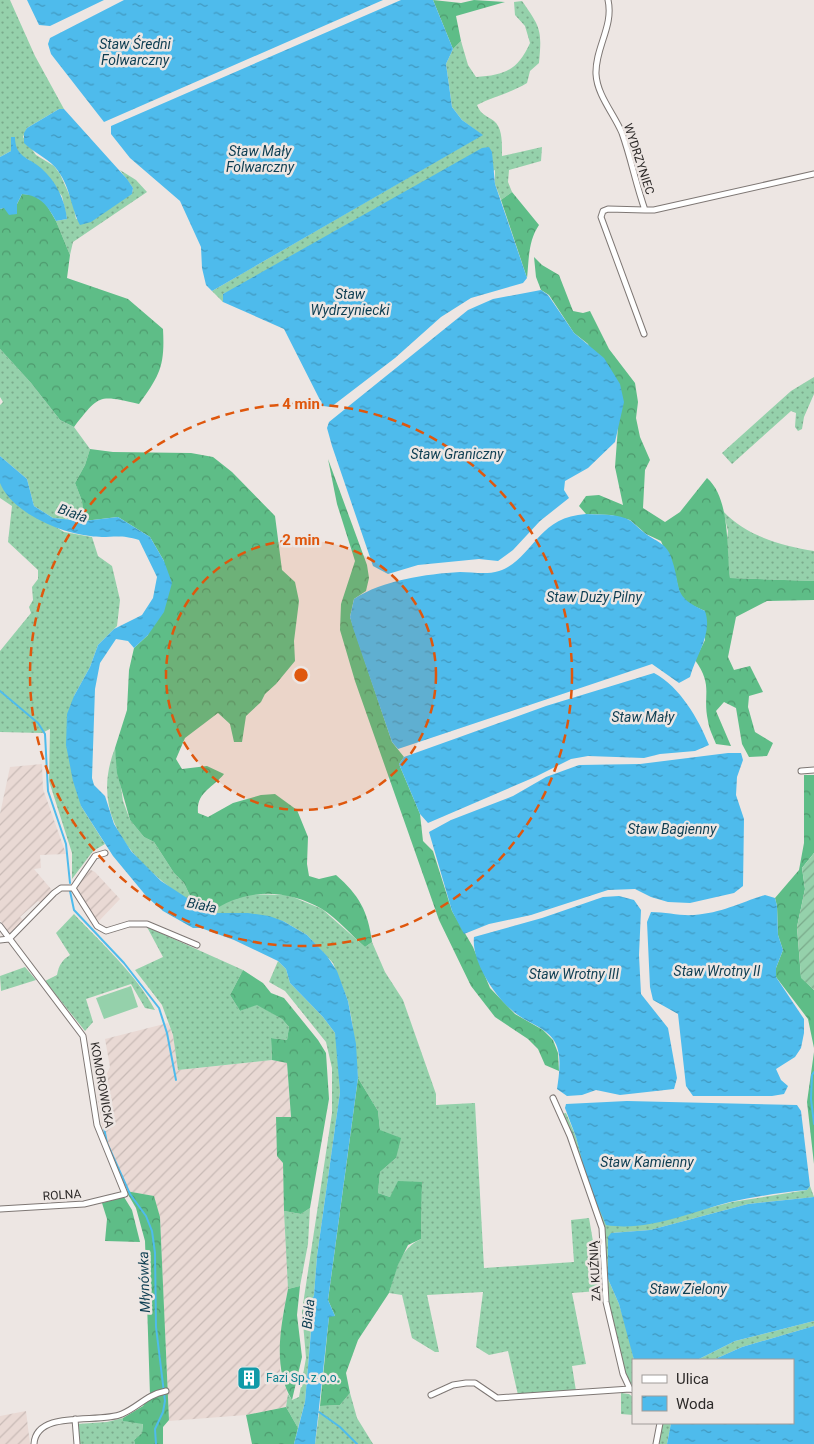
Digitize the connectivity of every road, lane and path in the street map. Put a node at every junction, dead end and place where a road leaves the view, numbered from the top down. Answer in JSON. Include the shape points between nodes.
{"nodes":[{"id":1,"x":608,"y":0,"type":"edge"},
{"id":2,"x":814,"y":174,"type":"edge"},
{"id":3,"x":645,"y":210,"type":"junction"},
{"id":4,"x":644,"y":334,"type":"dead end"},
{"id":5,"x":814,"y":770,"type":"edge"},
{"id":6,"x":801,"y":771,"type":"dead end"},
{"id":7,"x":105,"y":853,"type":"dead end"},
{"id":8,"x":73,"y":888,"type":"junction"},
{"id":9,"x":0,"y":926,"type":"edge"},
{"id":10,"x":9,"y":939,"type":"junction"},
{"id":11,"x":0,"y":940,"type":"edge"},
{"id":12,"x":197,"y":945,"type":"dead end"},
{"id":13,"x":553,"y":1098,"type":"dead end"},
{"id":14,"x":125,"y":1194,"type":"joint"},
{"id":15,"x":0,"y":1209,"type":"edge"},
{"id":16,"x":631,"y":1389,"type":"edge"},
{"id":17,"x":166,"y":1391,"type":"dead end"},
{"id":18,"x":431,"y":1395,"type":"dead end"},
{"id":19,"x":75,"y":1420,"type":"junction"},
{"id":20,"x":660,"y":1424,"type":"edge"},
{"id":21,"x":34,"y":1444,"type":"edge"},
{"id":22,"x":78,"y":1444,"type":"edge"},
{"id":23,"x":656,"y":1444,"type":"edge"}],
"edges":[{"from":1,"to":3,"type":"street","name":"WYDRZYNIEC","via":[[609,20],[596,61],[596,76],[601,94],[622,134]]},
{"from":2,"to":3,"type":"street","name":"WYDRZYNIEC"},
{"from":3,"to":4,"type":"street","name":"WYDRZYNIEC","via":[[608,209],[601,217]]},
{"from":5,"to":6,"type":"street"},
{"from":7,"to":8,"type":"street","via":[[95,856]]},
{"from":8,"to":10,"type":"street","via":[[61,888],[54,893]]},
{"from":8,"to":12,"type":"street","via":[[97,926],[106,931],[129,924],[148,924]]},
{"from":9,"to":10,"type":"street","name":"KOMOROWICKA"},
{"from":10,"to":11,"type":"street"},
{"from":10,"to":14,"type":"street","name":"KOMOROWICKA","via":[[83,1036],[97,1125]]},
{"from":13,"to":16,"type":"street","name":"ZA KUŹNIĄ","via":[[570,1136],[602,1228],[606,1302],[623,1374]]},
{"from":14,"to":15,"type":"street","name":"ROLNA","via":[[84,1204]]},
{"from":16,"to":18,"type":"street","name":"ZA KUŹNIĄ","via":[[497,1398],[475,1383],[466,1383]]},
{"from":17,"to":19,"type":"street","via":[[145,1398],[122,1414]]},
{"from":19,"to":21,"type":"street","via":[[49,1423],[38,1433]]},
{"from":19,"to":22,"type":"street"},
{"from":20,"to":23,"type":"street"}]}
